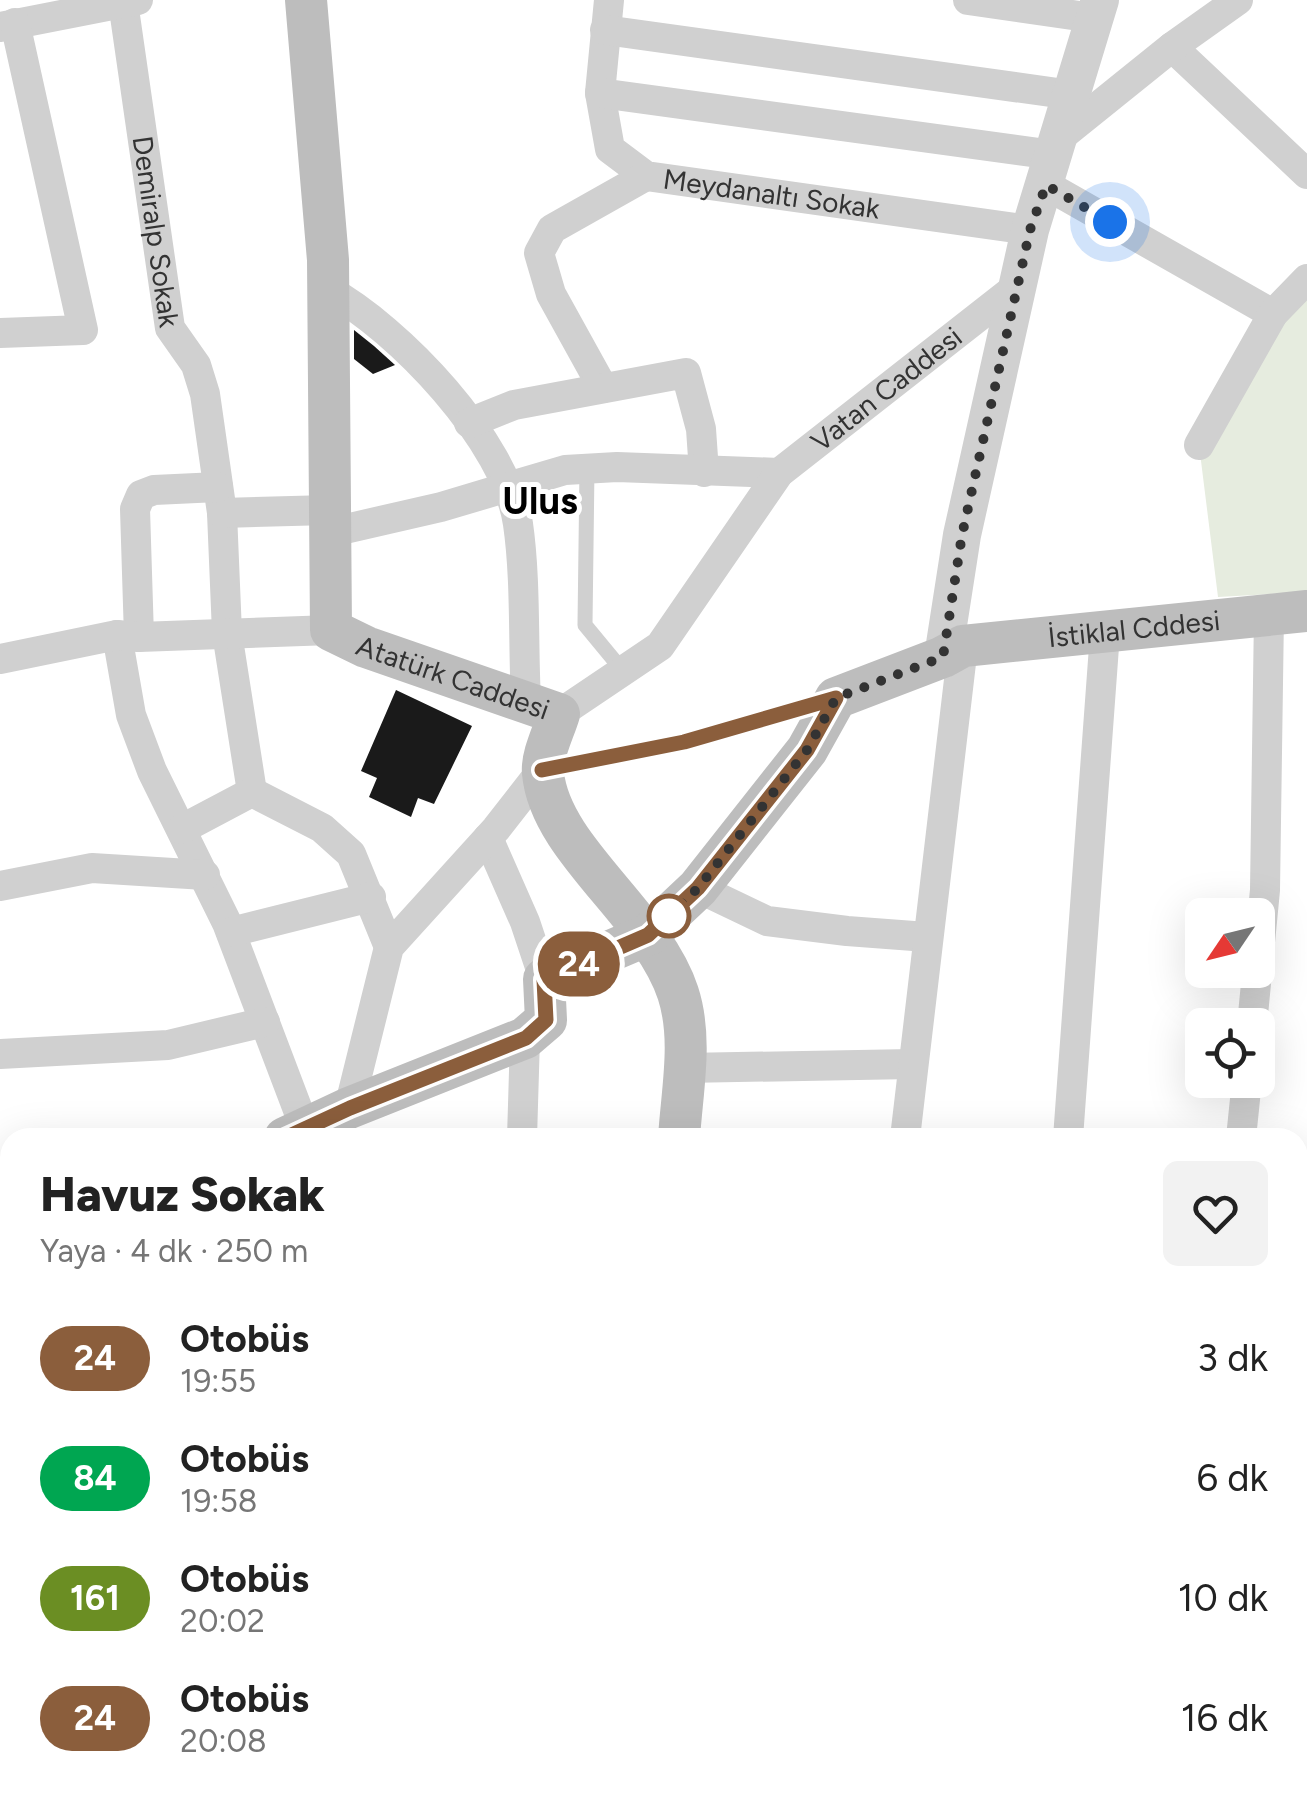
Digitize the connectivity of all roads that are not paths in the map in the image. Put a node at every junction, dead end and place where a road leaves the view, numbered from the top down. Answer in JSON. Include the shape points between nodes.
{"nodes":[{"id":1,"x":306,"y":0,"type":"edge"},
{"id":2,"x":968,"y":0,"type":"edge"},
{"id":3,"x":1238,"y":0,"type":"edge"},
{"id":4,"x":112,"y":3,"type":"edge"},
{"id":5,"x":1097,"y":9,"type":"edge"},
{"id":6,"x":607,"y":15,"type":"edge"},
{"id":7,"x":7,"y":25,"type":"edge"},
{"id":8,"x":1172,"y":48,"type":"junction"},
{"id":9,"x":600,"y":92,"type":"junction"},
{"id":10,"x":1072,"y":95,"type":"junction"},
{"id":11,"x":1053,"y":159,"type":"junction"},
{"id":12,"x":1307,"y":174,"type":"edge"},
{"id":13,"x":646,"y":176,"type":"junction"},
{"id":14,"x":1030,"y":230,"type":"junction"},
{"id":15,"x":1307,"y":278,"type":"edge"},
{"id":16,"x":1019,"y":285,"type":"junction"},
{"id":17,"x":328,"y":290,"type":"junction"},
{"id":18,"x":1273,"y":314,"type":"junction"},
{"id":19,"x":0,"y":334,"type":"edge"},
{"id":20,"x":603,"y":388,"type":"junction"},
{"id":21,"x":469,"y":423,"type":"junction"},
{"id":22,"x":1199,"y":445,"type":"dead end"},
{"id":23,"x":587,"y":468,"type":"junction"},
{"id":24,"x":704,"y":472,"type":"junction"},
{"id":25,"x":779,"y":472,"type":"junction"},
{"id":26,"x":505,"y":488,"type":"junction"},
{"id":27,"x":220,"y":500,"type":"junction"},
{"id":28,"x":328,"y":521,"type":"junction"},
{"id":29,"x":1288,"y":612,"type":"edge"},
{"id":30,"x":331,"y":630,"type":"junction"},
{"id":31,"x":227,"y":633,"type":"junction"},
{"id":32,"x":1106,"y":633,"type":"junction"},
{"id":33,"x":128,"y":636,"type":"junction"},
{"id":34,"x":953,"y":652,"type":"junction"},
{"id":35,"x":0,"y":660,"type":"edge"},
{"id":36,"x":623,"y":671,"type":"junction"},
{"id":37,"x":836,"y":698,"type":"junction"},
{"id":38,"x":542,"y":708,"type":"junction"},
{"id":39,"x":542,"y":770,"type":"junction"},
{"id":40,"x":252,"y":792,"type":"junction"},
{"id":41,"x":182,"y":829,"type":"junction"},
{"id":42,"x":488,"y":838,"type":"junction"},
{"id":43,"x":204,"y":875,"type":"junction"},
{"id":44,"x":0,"y":886,"type":"edge"},
{"id":45,"x":698,"y":888,"type":"junction"},
{"id":46,"x":370,"y":897,"type":"junction"},
{"id":47,"x":231,"y":932,"type":"junction"},
{"id":48,"x":648,"y":935,"type":"junction"},
{"id":49,"x":928,"y":937,"type":"junction"},
{"id":50,"x":390,"y":947,"type":"junction"},
{"id":51,"x":544,"y":980,"type":"junction"},
{"id":52,"x":1254,"y":1008,"type":"edge"},
{"id":53,"x":264,"y":1022,"type":"junction"},
{"id":54,"x":526,"y":1038,"type":"junction"},
{"id":55,"x":0,"y":1054,"type":"edge"},
{"id":56,"x":913,"y":1064,"type":"junction"},
{"id":57,"x":684,"y":1068,"type":"junction"},
{"id":58,"x":1245,"y":1098,"type":"edge"},
{"id":59,"x":350,"y":1108,"type":"junction"},
{"id":60,"x":299,"y":1128,"type":"edge"},
{"id":61,"x":314,"y":1128,"type":"edge"},
{"id":62,"x":522,"y":1128,"type":"edge"},
{"id":63,"x":680,"y":1128,"type":"edge"},
{"id":64,"x":905,"y":1128,"type":"edge"},
{"id":65,"x":1069,"y":1128,"type":"edge"},
{"id":66,"x":1242,"y":1128,"type":"edge"}],
"edges":[{"from":1,"to":17,"type":"main road","name":"Atatürk Caddesi"},
{"from":2,"to":5,"type":"street"},
{"from":3,"to":8,"type":"street"},
{"from":4,"to":7,"type":"street"},
{"from":4,"to":27,"type":"street","name":"Demiralp Sokak","via":[[170,328],[196,365],[205,394]]},
{"from":5,"to":10,"type":"street"},
{"from":6,"to":9,"type":"street","name":"Meydanaltı Sokak"},
{"from":6,"to":10,"type":"street"},
{"from":7,"to":19,"type":"street","via":[[83,330]]},
{"from":8,"to":11,"type":"street"},
{"from":8,"to":12,"type":"street"},
{"from":9,"to":11,"type":"street"},
{"from":9,"to":13,"type":"street","name":"Meydanaltı Sokak","via":[[610,149]]},
{"from":10,"to":11,"type":"street"},
{"from":11,"to":14,"type":"street"},
{"from":11,"to":18,"type":"street"},
{"from":13,"to":14,"type":"street","name":"Meydanaltı Sokak"},
{"from":13,"to":20,"type":"street","via":[[552,229],[539,253],[550,294]]},
{"from":14,"to":16,"type":"street"},
{"from":15,"to":18,"type":"street"},
{"from":16,"to":25,"type":"street","name":"Vatan Caddesi"},
{"from":16,"to":34,"type":"street","via":[[962,535]]},
{"from":17,"to":21,"type":"street","via":[[382,325]]},
{"from":17,"to":28,"type":"main road","name":"Atatürk Caddesi"},
{"from":18,"to":22,"type":"street"},
{"from":20,"to":21,"type":"street","via":[[514,405]]},
{"from":20,"to":24,"type":"street","via":[[686,373]]},
{"from":21,"to":26,"type":"street"},
{"from":23,"to":24,"type":"street"},
{"from":23,"to":26,"type":"street"},
{"from":23,"to":36,"type":"lane","via":[[586,625]]},
{"from":24,"to":25,"type":"street"},
{"from":25,"to":36,"type":"street","name":"Vatan Caddesi","via":[[660,646]]},
{"from":26,"to":28,"type":"street","via":[[441,508]]},
{"from":26,"to":38,"type":"street","via":[[518,521]]},
{"from":27,"to":28,"type":"street"},
{"from":27,"to":31,"type":"street","name":"Demiralp Sokak"},
{"from":27,"to":33,"type":"street","via":[[154,490],[141,495]]},
{"from":28,"to":30,"type":"main road","name":"Atatürk Caddesi"},
{"from":29,"to":32,"type":"main road","name":"İstiklal Cddesi"},
{"from":29,"to":52,"type":"street"},
{"from":30,"to":31,"type":"street"},
{"from":30,"to":38,"type":"main road","name":"Atatürk Caddesi"},
{"from":31,"to":33,"type":"street"},
{"from":31,"to":40,"type":"street","name":"Demiralp Sokak"},
{"from":32,"to":34,"type":"main road","name":"İstiklal Cddesi"},
{"from":32,"to":65,"type":"street"},
{"from":33,"to":35,"type":"street"},
{"from":33,"to":41,"type":"street","via":[[131,716]]},
{"from":34,"to":37,"type":"main road","name":"İstiklal Cddesi"},
{"from":34,"to":49,"type":"street"},
{"from":36,"to":38,"type":"street","name":"Vatan Caddesi"},
{"from":37,"to":39,"type":"lane","via":[[684,742]]},
{"from":37,"to":45,"type":"main road","via":[[807,750]]},
{"from":38,"to":39,"type":"main road","name":"Atatürk Caddesi"},
{"from":39,"to":42,"type":"street"},
{"from":39,"to":48,"type":"main road","name":"Atatürk Caddesi","via":[[553,816]]},
{"from":40,"to":41,"type":"street"},
{"from":40,"to":46,"type":"street","via":[[322,828],[351,854]]},
{"from":41,"to":43,"type":"street"},
{"from":42,"to":50,"type":"street"},
{"from":42,"to":51,"type":"street"},
{"from":43,"to":44,"type":"street","via":[[92,868]]},
{"from":43,"to":47,"type":"street"},
{"from":45,"to":48,"type":"main road"},
{"from":45,"to":49,"type":"street","via":[[767,920]]},
{"from":46,"to":47,"type":"street"},
{"from":46,"to":50,"type":"street"},
{"from":47,"to":53,"type":"street"},
{"from":48,"to":51,"type":"main road"},
{"from":48,"to":57,"type":"main road","name":"Atatürk Caddesi","via":[[678,994]]},
{"from":49,"to":56,"type":"street"},
{"from":50,"to":59,"type":"street"},
{"from":51,"to":54,"type":"main road","via":[[546,1020]]},
{"from":53,"to":55,"type":"street","via":[[168,1045]]},
{"from":53,"to":60,"type":"street"},
{"from":54,"to":59,"type":"main road"},
{"from":54,"to":62,"type":"street"},
{"from":56,"to":57,"type":"street"},
{"from":56,"to":64,"type":"street"},
{"from":57,"to":63,"type":"main road","name":"Atatürk Caddesi"},
{"from":58,"to":66,"type":"street"},
{"from":59,"to":61,"type":"main road"}]}
